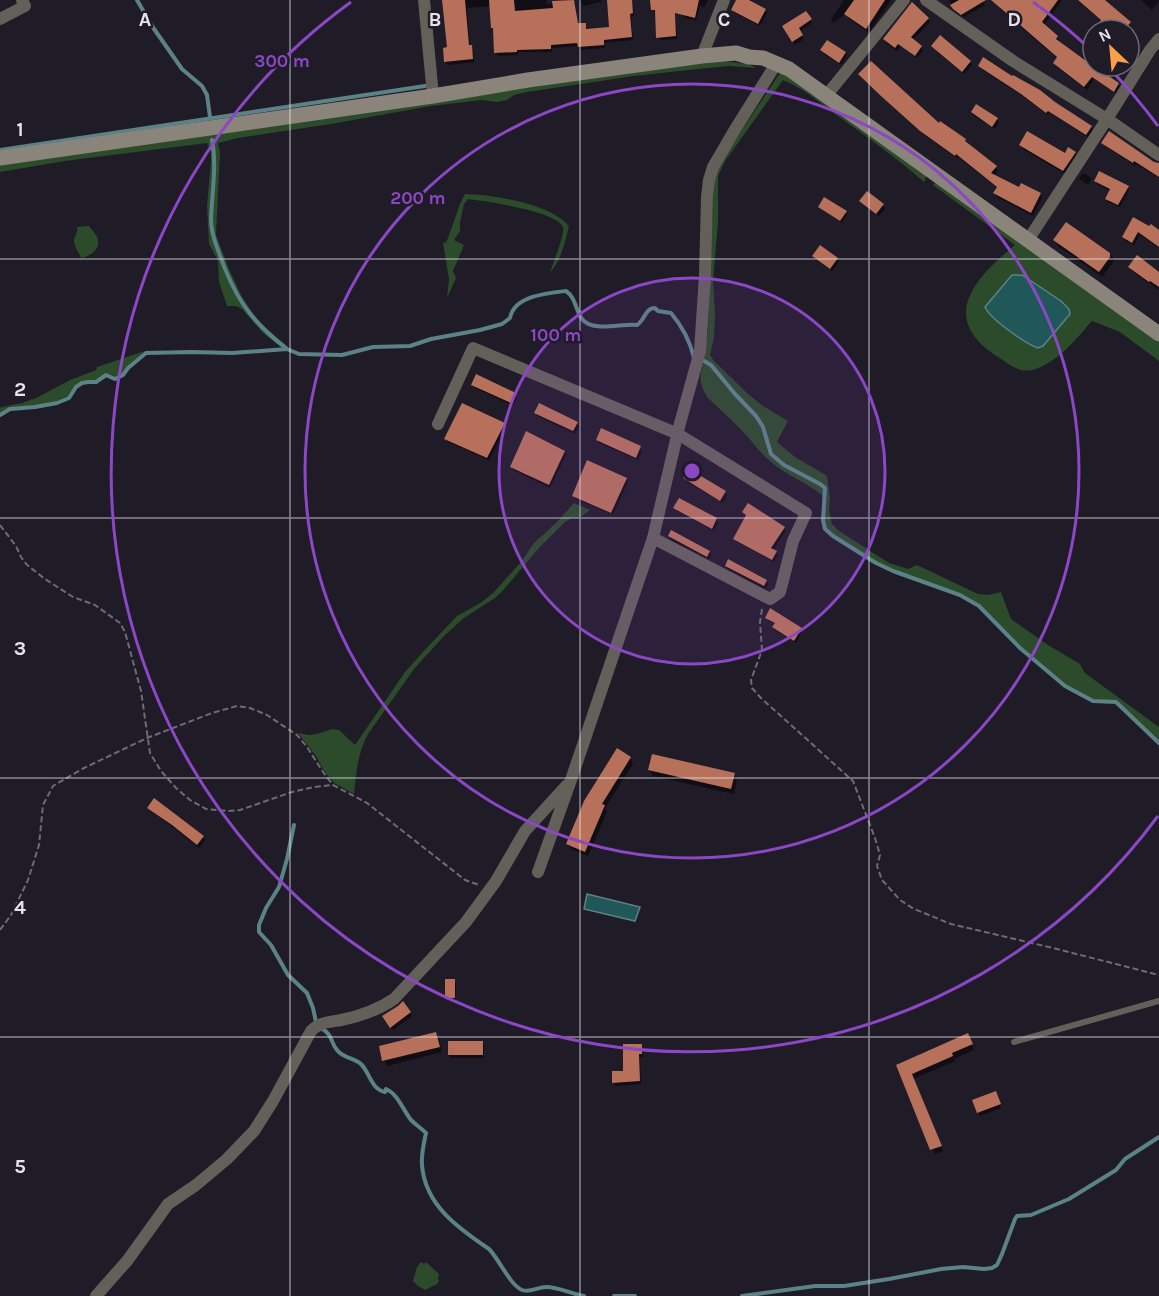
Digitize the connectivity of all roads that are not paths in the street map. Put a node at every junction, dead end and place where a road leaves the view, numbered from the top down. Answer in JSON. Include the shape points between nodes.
{"nodes":[{"id":1,"x":22,"y":0,"type":"edge"},
{"id":2,"x":424,"y":0,"type":"edge"},
{"id":3,"x":724,"y":0,"type":"edge"},
{"id":4,"x":904,"y":0,"type":"edge"},
{"id":5,"x":926,"y":0,"type":"edge"},
{"id":6,"x":0,"y":20,"type":"edge"},
{"id":7,"x":1159,"y":39,"type":"edge"},
{"id":8,"x":702,"y":56,"type":"junction"},
{"id":9,"x":776,"y":64,"type":"junction"},
{"id":10,"x":433,"y":96,"type":"junction"},
{"id":11,"x":826,"y":96,"type":"junction"},
{"id":12,"x":1107,"y":119,"type":"junction"},
{"id":13,"x":1159,"y":154,"type":"edge"},
{"id":14,"x":0,"y":158,"type":"edge"},
{"id":15,"x":1028,"y":240,"type":"junction"},
{"id":16,"x":1159,"y":334,"type":"edge"},
{"id":17,"x":438,"y":424,"type":"dead end"},
{"id":18,"x":678,"y":434,"type":"junction"},
{"id":19,"x":653,"y":538,"type":"junction"},
{"id":20,"x":571,"y":780,"type":"junction"},
{"id":21,"x":538,"y":872,"type":"dead end"},
{"id":22,"x":1159,"y":1001,"type":"edge"},
{"id":23,"x":1014,"y":1042,"type":"dead end"},
{"id":24,"x":96,"y":1296,"type":"edge"}],
"edges":[{"from":1,"to":6,"type":"street","via":[[25,6]]},
{"from":2,"to":10,"type":"street"},
{"from":3,"to":8,"type":"street"},
{"from":4,"to":11,"type":"street"},
{"from":5,"to":12,"type":"street","via":[[1013,61]]},
{"from":7,"to":12,"type":"street"},
{"from":8,"to":9,"type":"main road","via":[[736,53]]},
{"from":8,"to":10,"type":"main road"},
{"from":9,"to":11,"type":"main road"},
{"from":9,"to":18,"type":"street","via":[[713,167],[709,180],[700,351]]},
{"from":10,"to":14,"type":"main road"},
{"from":11,"to":15,"type":"main road"},
{"from":12,"to":13,"type":"street"},
{"from":12,"to":15,"type":"street"},
{"from":15,"to":16,"type":"main road"},
{"from":17,"to":18,"type":"street","via":[[473,348]]},
{"from":18,"to":19,"type":"street"},
{"from":18,"to":19,"type":"street","via":[[806,513],[793,541],[780,592],[770,599]]},
{"from":19,"to":20,"type":"street"},
{"from":20,"to":21,"type":"street"},
{"from":20,"to":24,"type":"street","via":[[525,831],[466,922],[394,999],[380,1009],[320,1024],[311,1030],[254,1131],[227,1160],[168,1204]]},
{"from":22,"to":23,"type":"lane"}]}
